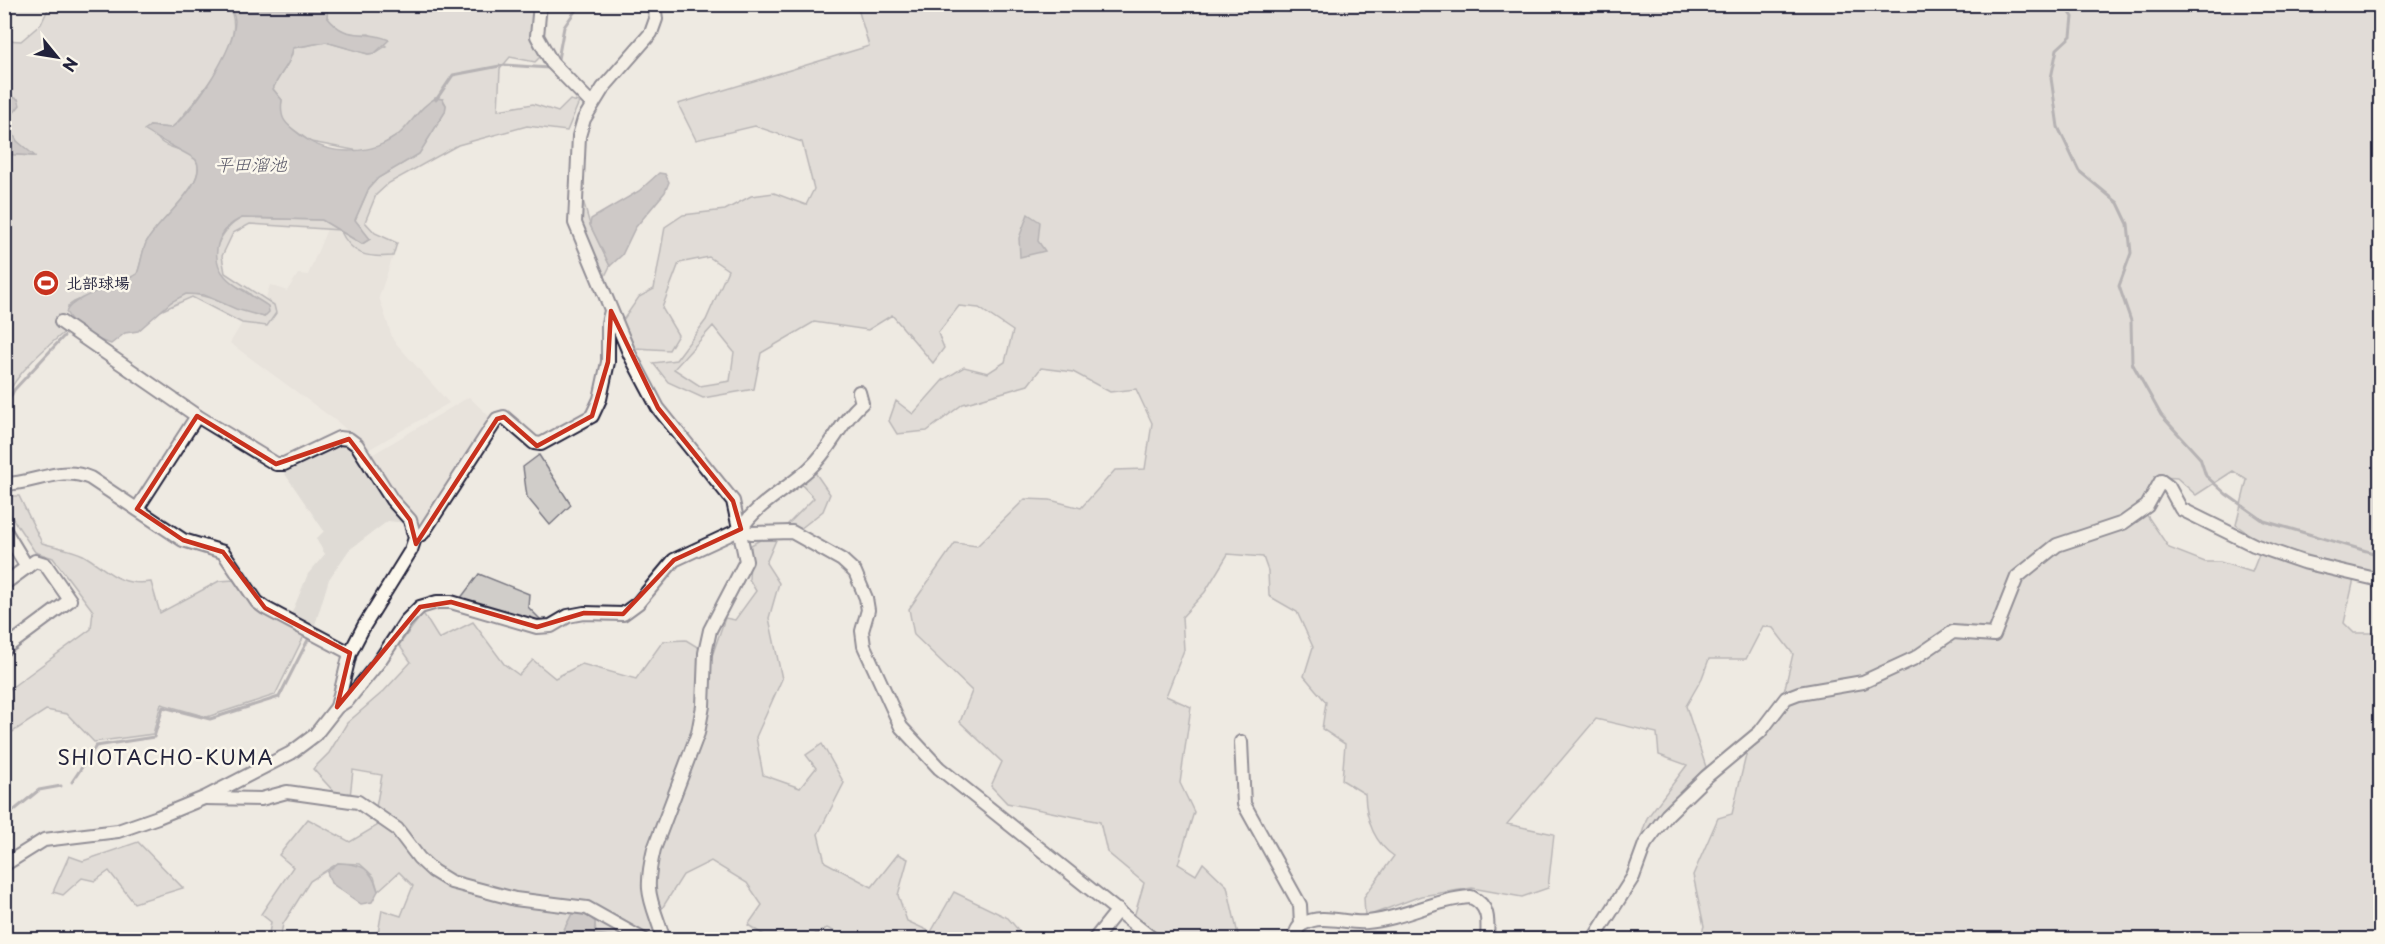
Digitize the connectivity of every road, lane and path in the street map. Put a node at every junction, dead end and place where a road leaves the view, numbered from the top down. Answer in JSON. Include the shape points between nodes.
{"nodes":[{"id":1,"x":540,"y":4,"type":"edge"},
{"id":2,"x":654,"y":4,"type":"edge"},
{"id":3,"x":592,"y":104,"type":"junction"},
{"id":4,"x":611,"y":311,"type":"junction"},
{"id":5,"x":61,"y":322,"type":"dead end"},
{"id":6,"x":859,"y":392,"type":"dead end"},
{"id":7,"x":197,"y":416,"type":"junction"},
{"id":8,"x":4,"y":484,"type":"edge"},
{"id":9,"x":137,"y":510,"type":"junction"},
{"id":10,"x":4,"y":529,"type":"edge"},
{"id":11,"x":741,"y":529,"type":"junction"},
{"id":12,"x":415,"y":538,"type":"junction"},
{"id":13,"x":27,"y":567,"type":"junction"},
{"id":14,"x":2380,"y":580,"type":"edge"},
{"id":15,"x":4,"y":584,"type":"edge"},
{"id":16,"x":4,"y":649,"type":"edge"},
{"id":17,"x":351,"y":653,"type":"junction"},
{"id":18,"x":337,"y":707,"type":"junction"},
{"id":19,"x":1241,"y":742,"type":"dead end"},
{"id":20,"x":204,"y":798,"type":"junction"},
{"id":21,"x":4,"y":865,"type":"edge"},
{"id":22,"x":1118,"y":910,"type":"junction"},
{"id":23,"x":1301,"y":924,"type":"junction"},
{"id":24,"x":644,"y":939,"type":"edge"},
{"id":25,"x":664,"y":939,"type":"edge"},
{"id":26,"x":1094,"y":939,"type":"edge"},
{"id":27,"x":1154,"y":939,"type":"edge"},
{"id":28,"x":1295,"y":939,"type":"edge"},
{"id":29,"x":1487,"y":939,"type":"edge"},
{"id":30,"x":1525,"y":939,"type":"edge"},
{"id":31,"x":1538,"y":939,"type":"edge"},
{"id":32,"x":1593,"y":939,"type":"edge"}],
"edges":[{"from":1,"to":3,"type":"street","via":[[537,36],[552,63]]},
{"from":2,"to":3,"type":"street","via":[[656,19],[651,33]]},
{"from":3,"to":4,"type":"street","via":[[579,136],[575,223]]},
{"from":4,"to":11,"type":"street","via":[[658,408],[733,501]]},
{"from":4,"to":12,"type":"street","via":[[608,363],[592,416],[541,444],[534,443],[504,417],[497,419],[423,533]]},
{"from":5,"to":7,"type":"street"},
{"from":6,"to":11,"type":"street","via":[[862,403],[846,417],[811,467],[748,517]]},
{"from":7,"to":9,"type":"street"},
{"from":7,"to":12,"type":"street","via":[[276,464],[284,464],[339,438],[349,439],[410,520]]},
{"from":8,"to":9,"type":"street","via":[[76,472]]},
{"from":9,"to":17,"type":"street","via":[[183,540],[223,552],[257,602]]},
{"from":10,"to":13,"type":"street"},
{"from":11,"to":18,"type":"street","via":[[675,560],[638,603],[623,614],[584,613],[568,616],[551,626],[537,627],[451,602],[420,607],[405,621],[355,691]]},
{"from":11,"to":22,"type":"street","via":[[752,533],[792,532],[842,560],[855,572],[868,610],[862,631],[864,646],[901,727],[939,768]]},
{"from":11,"to":25,"type":"street","via":[[746,561],[710,630],[698,733],[650,868],[652,908]]},
{"from":12,"to":17,"type":"street"},
{"from":13,"to":15,"type":"street"},
{"from":13,"to":16,"type":"street","via":[[35,561],[45,564],[70,600]]},
{"from":14,"to":32,"type":"street","via":[[2303,562],[2254,545],[2181,509],[2169,487],[2161,481],[2147,506],[2131,517],[2057,544],[2017,577],[1994,635],[1953,632],[1916,658],[1863,682],[1786,698],[1760,732],[1667,815],[1645,843],[1633,876]]},
{"from":17,"to":18,"type":"street"},
{"from":18,"to":20,"type":"street","via":[[315,735],[291,753]]},
{"from":19,"to":23,"type":"street","via":[[1244,804],[1300,905]]},
{"from":20,"to":21,"type":"street","via":[[117,831],[44,840]]},
{"from":20,"to":24,"type":"street","via":[[261,799],[287,792],[358,802],[397,829],[433,872],[451,882],[515,899],[587,908]]},
{"from":22,"to":26,"type":"street"},
{"from":22,"to":27,"type":"street"},
{"from":23,"to":28,"type":"street"},
{"from":23,"to":29,"type":"street","via":[[1323,919],[1390,919],[1459,897],[1472,897],[1485,907]]},
{"from":30,"to":31,"type":"street"}]}
